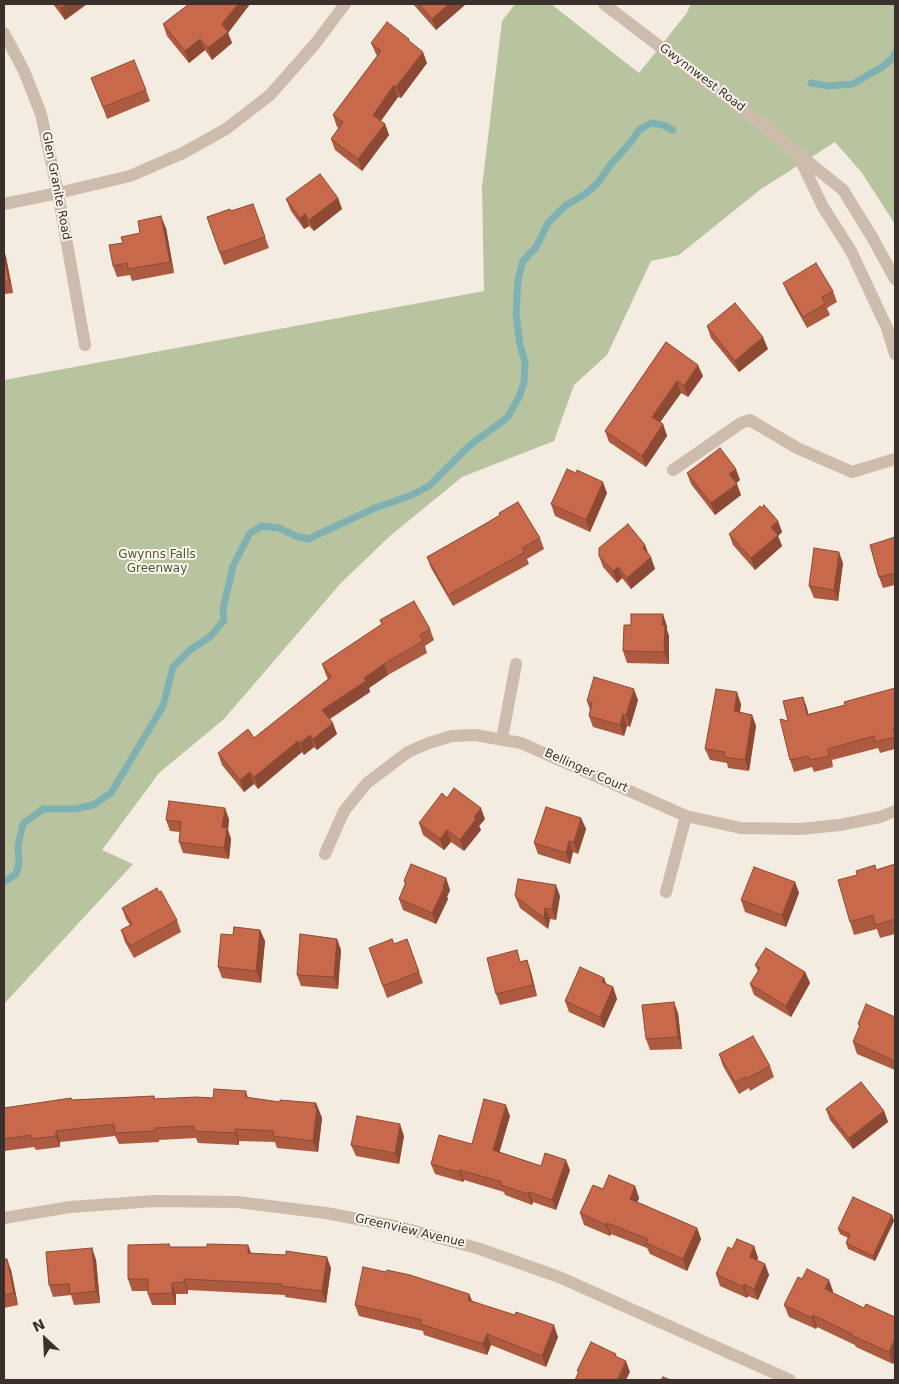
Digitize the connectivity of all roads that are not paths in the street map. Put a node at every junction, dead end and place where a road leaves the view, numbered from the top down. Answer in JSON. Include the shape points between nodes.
{"nodes":[{"id":1,"x":345,"y":4,"type":"edge"},
{"id":2,"x":604,"y":4,"type":"edge"},
{"id":3,"x":4,"y":33,"type":"edge"},
{"id":4,"x":798,"y":154,"type":"junction"},
{"id":5,"x":58,"y":193,"type":"junction"},
{"id":6,"x":4,"y":204,"type":"edge"},
{"id":7,"x":895,"y":279,"type":"edge"},
{"id":8,"x":85,"y":345,"type":"dead end"},
{"id":9,"x":895,"y":354,"type":"edge"},
{"id":10,"x":895,"y":459,"type":"edge"},
{"id":11,"x":673,"y":470,"type":"dead end"},
{"id":12,"x":516,"y":664,"type":"dead end"},
{"id":13,"x":502,"y":739,"type":"junction"},
{"id":14,"x":895,"y":811,"type":"edge"},
{"id":15,"x":686,"y":816,"type":"junction"},
{"id":16,"x":325,"y":854,"type":"dead end"},
{"id":17,"x":666,"y":892,"type":"dead end"},
{"id":18,"x":4,"y":1218,"type":"edge"},
{"id":19,"x":790,"y":1380,"type":"edge"}],
"edges":[{"from":1,"to":5,"type":"street","via":[[270,95],[226,130],[130,176]]},
{"from":2,"to":4,"type":"street","name":"Gwynnwest Road"},
{"from":3,"to":5,"type":"street","name":"Glen Granite Road","via":[[41,114]]},
{"from":4,"to":7,"type":"street","name":"Gwynnwest Road","via":[[843,190]]},
{"from":4,"to":9,"type":"street","name":"Gwynnwest Road","via":[[823,207],[851,251],[887,328]]},
{"from":5,"to":6,"type":"street"},
{"from":5,"to":8,"type":"street","name":"Glen Granite Road"},
{"from":10,"to":11,"type":"street","via":[[852,472],[797,448],[750,420]]},
{"from":12,"to":13,"type":"street"},
{"from":13,"to":15,"type":"street","name":"Bellinger Court","via":[[545,752]]},
{"from":13,"to":16,"type":"street","name":"Bellinger Court","via":[[452,736],[408,752],[367,783],[344,810]]},
{"from":14,"to":15,"type":"street","name":"Bellinger Court","via":[[840,825],[800,829],[741,828]]},
{"from":15,"to":17,"type":"street"},
{"from":18,"to":19,"type":"street","name":"Greenview Avenue","via":[[70,1207],[154,1201],[237,1202],[399,1226],[477,1248],[559,1277]]}]}
